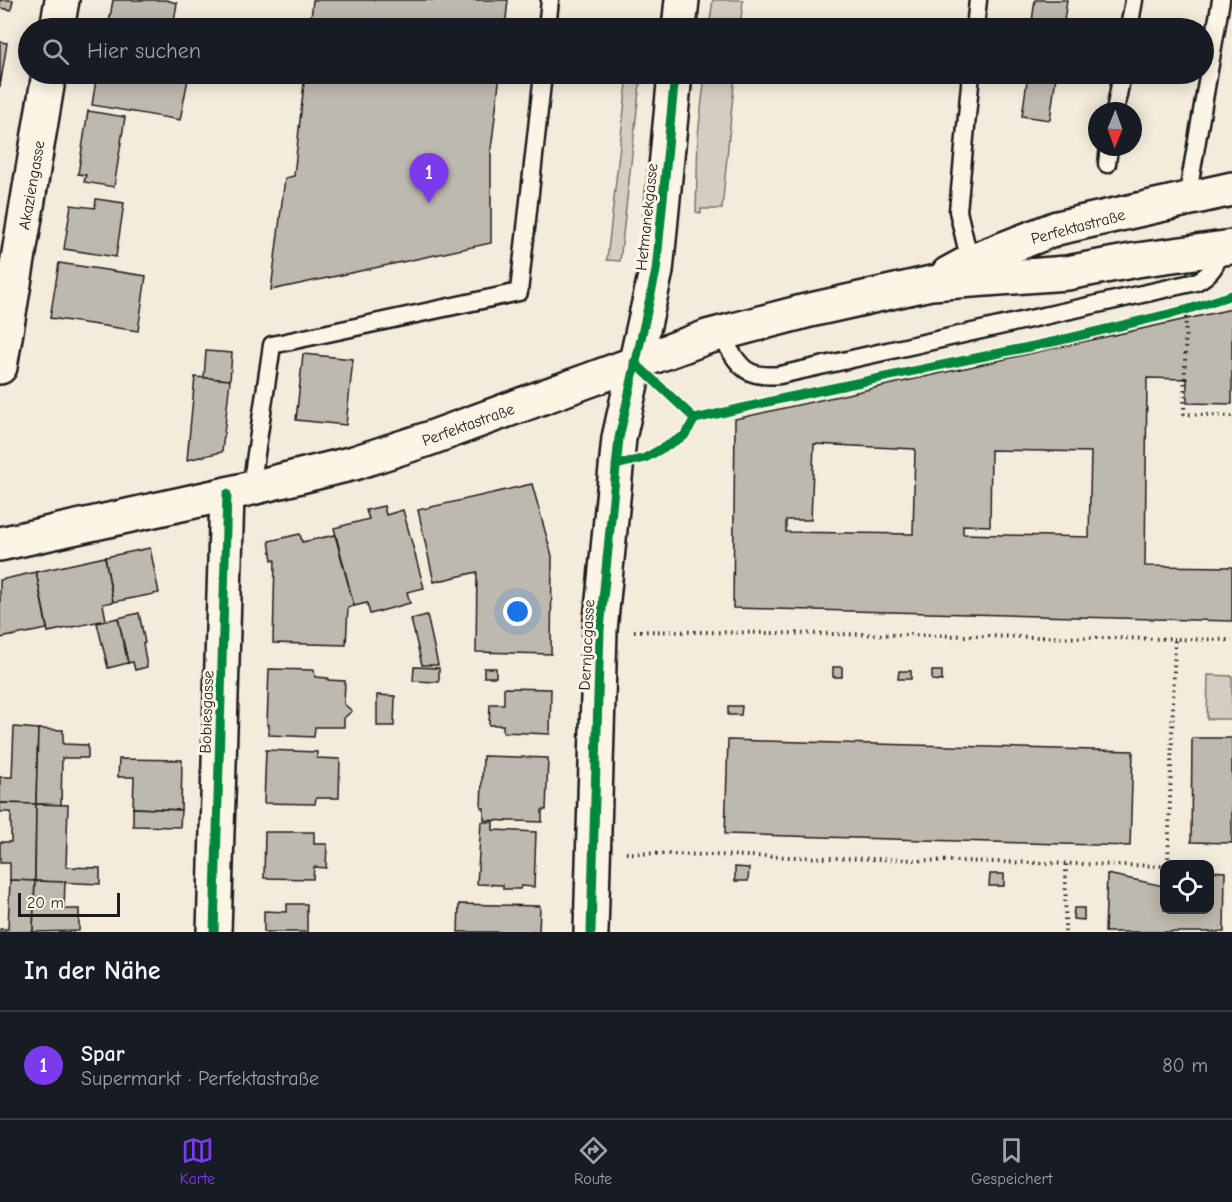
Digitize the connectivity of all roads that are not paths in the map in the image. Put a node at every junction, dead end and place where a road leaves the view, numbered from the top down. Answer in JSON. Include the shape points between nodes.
{"nodes":[{"id":1,"x":62,"y":0,"type":"edge"},
{"id":2,"x":550,"y":0,"type":"edge"},
{"id":3,"x":682,"y":0,"type":"edge"},
{"id":4,"x":978,"y":0,"type":"edge"},
{"id":5,"x":1134,"y":0,"type":"edge"},
{"id":6,"x":1221,"y":0,"type":"edge"},
{"id":7,"x":59,"y":18,"type":"edge"},
{"id":8,"x":548,"y":18,"type":"edge"},
{"id":9,"x":680,"y":18,"type":"edge"},
{"id":10,"x":976,"y":18,"type":"edge"},
{"id":11,"x":1131,"y":18,"type":"edge"},
{"id":12,"x":1214,"y":41,"type":"edge"},
{"id":13,"x":47,"y":84,"type":"edge"},
{"id":14,"x":542,"y":84,"type":"edge"},
{"id":15,"x":674,"y":84,"type":"edge"},
{"id":16,"x":970,"y":84,"type":"edge"},
{"id":17,"x":1120,"y":84,"type":"edge"},
{"id":18,"x":1207,"y":84,"type":"edge"},
{"id":19,"x":1117,"y":102,"type":"edge"},
{"id":20,"x":1108,"y":156,"type":"edge"},
{"id":21,"x":1107,"y":164,"type":"dead end"},
{"id":22,"x":1232,"y":189,"type":"edge"},
{"id":23,"x":1187,"y":199,"type":"junction"},
{"id":24,"x":1226,"y":248,"type":"edge"},
{"id":25,"x":970,"y":262,"type":"junction"},
{"id":26,"x":931,"y":283,"type":"junction"},
{"id":27,"x":719,"y":333,"type":"junction"},
{"id":28,"x":634,"y":362,"type":"junction"},
{"id":29,"x":0,"y":367,"type":"edge"},
{"id":30,"x":239,"y":491,"type":"junction"},
{"id":31,"x":0,"y":544,"type":"edge"},
{"id":32,"x":214,"y":932,"type":"edge"},
{"id":33,"x":591,"y":932,"type":"edge"}],
"edges":[{"from":1,"to":7,"type":"street"},
{"from":2,"to":8,"type":"lane"},
{"from":3,"to":9,"type":"street"},
{"from":4,"to":10,"type":"lane"},
{"from":5,"to":11,"type":"lane"},
{"from":6,"to":12,"type":"lane"},
{"from":13,"to":29,"type":"street","name":"Akaziengasse"},
{"from":14,"to":30,"type":"lane","via":[[519,292],[272,345]]},
{"from":15,"to":28,"type":"street","name":"Hetmanekgasse","via":[[656,271]]},
{"from":16,"to":25,"type":"lane","via":[[958,211]]},
{"from":17,"to":19,"type":"lane"},
{"from":18,"to":23,"type":"lane"},
{"from":20,"to":21,"type":"lane"},
{"from":22,"to":23,"type":"street","name":"Perfektastraße"},
{"from":23,"to":25,"type":"street","name":"Perfektastraße","via":[[1057,228]]},
{"from":24,"to":26,"type":"street","name":"Perfektastraße","via":[[1067,273]]},
{"from":24,"to":27,"type":"lane","via":[[1207,276],[1196,282],[780,375],[765,376],[742,369]]},
{"from":25,"to":26,"type":"street","name":"Perfektastraße"},
{"from":26,"to":27,"type":"street","name":"Perfektastraße"},
{"from":27,"to":28,"type":"street","name":"Perfektastraße"},
{"from":28,"to":30,"type":"street","name":"Perfektastraße","via":[[428,439],[354,463]]},
{"from":28,"to":33,"type":"street","name":"Dernjacgasse","via":[[619,438],[600,630]]},
{"from":30,"to":31,"type":"street","name":"Perfektastraße"},
{"from":30,"to":32,"type":"street","name":"Bobiesgasse"}]}
